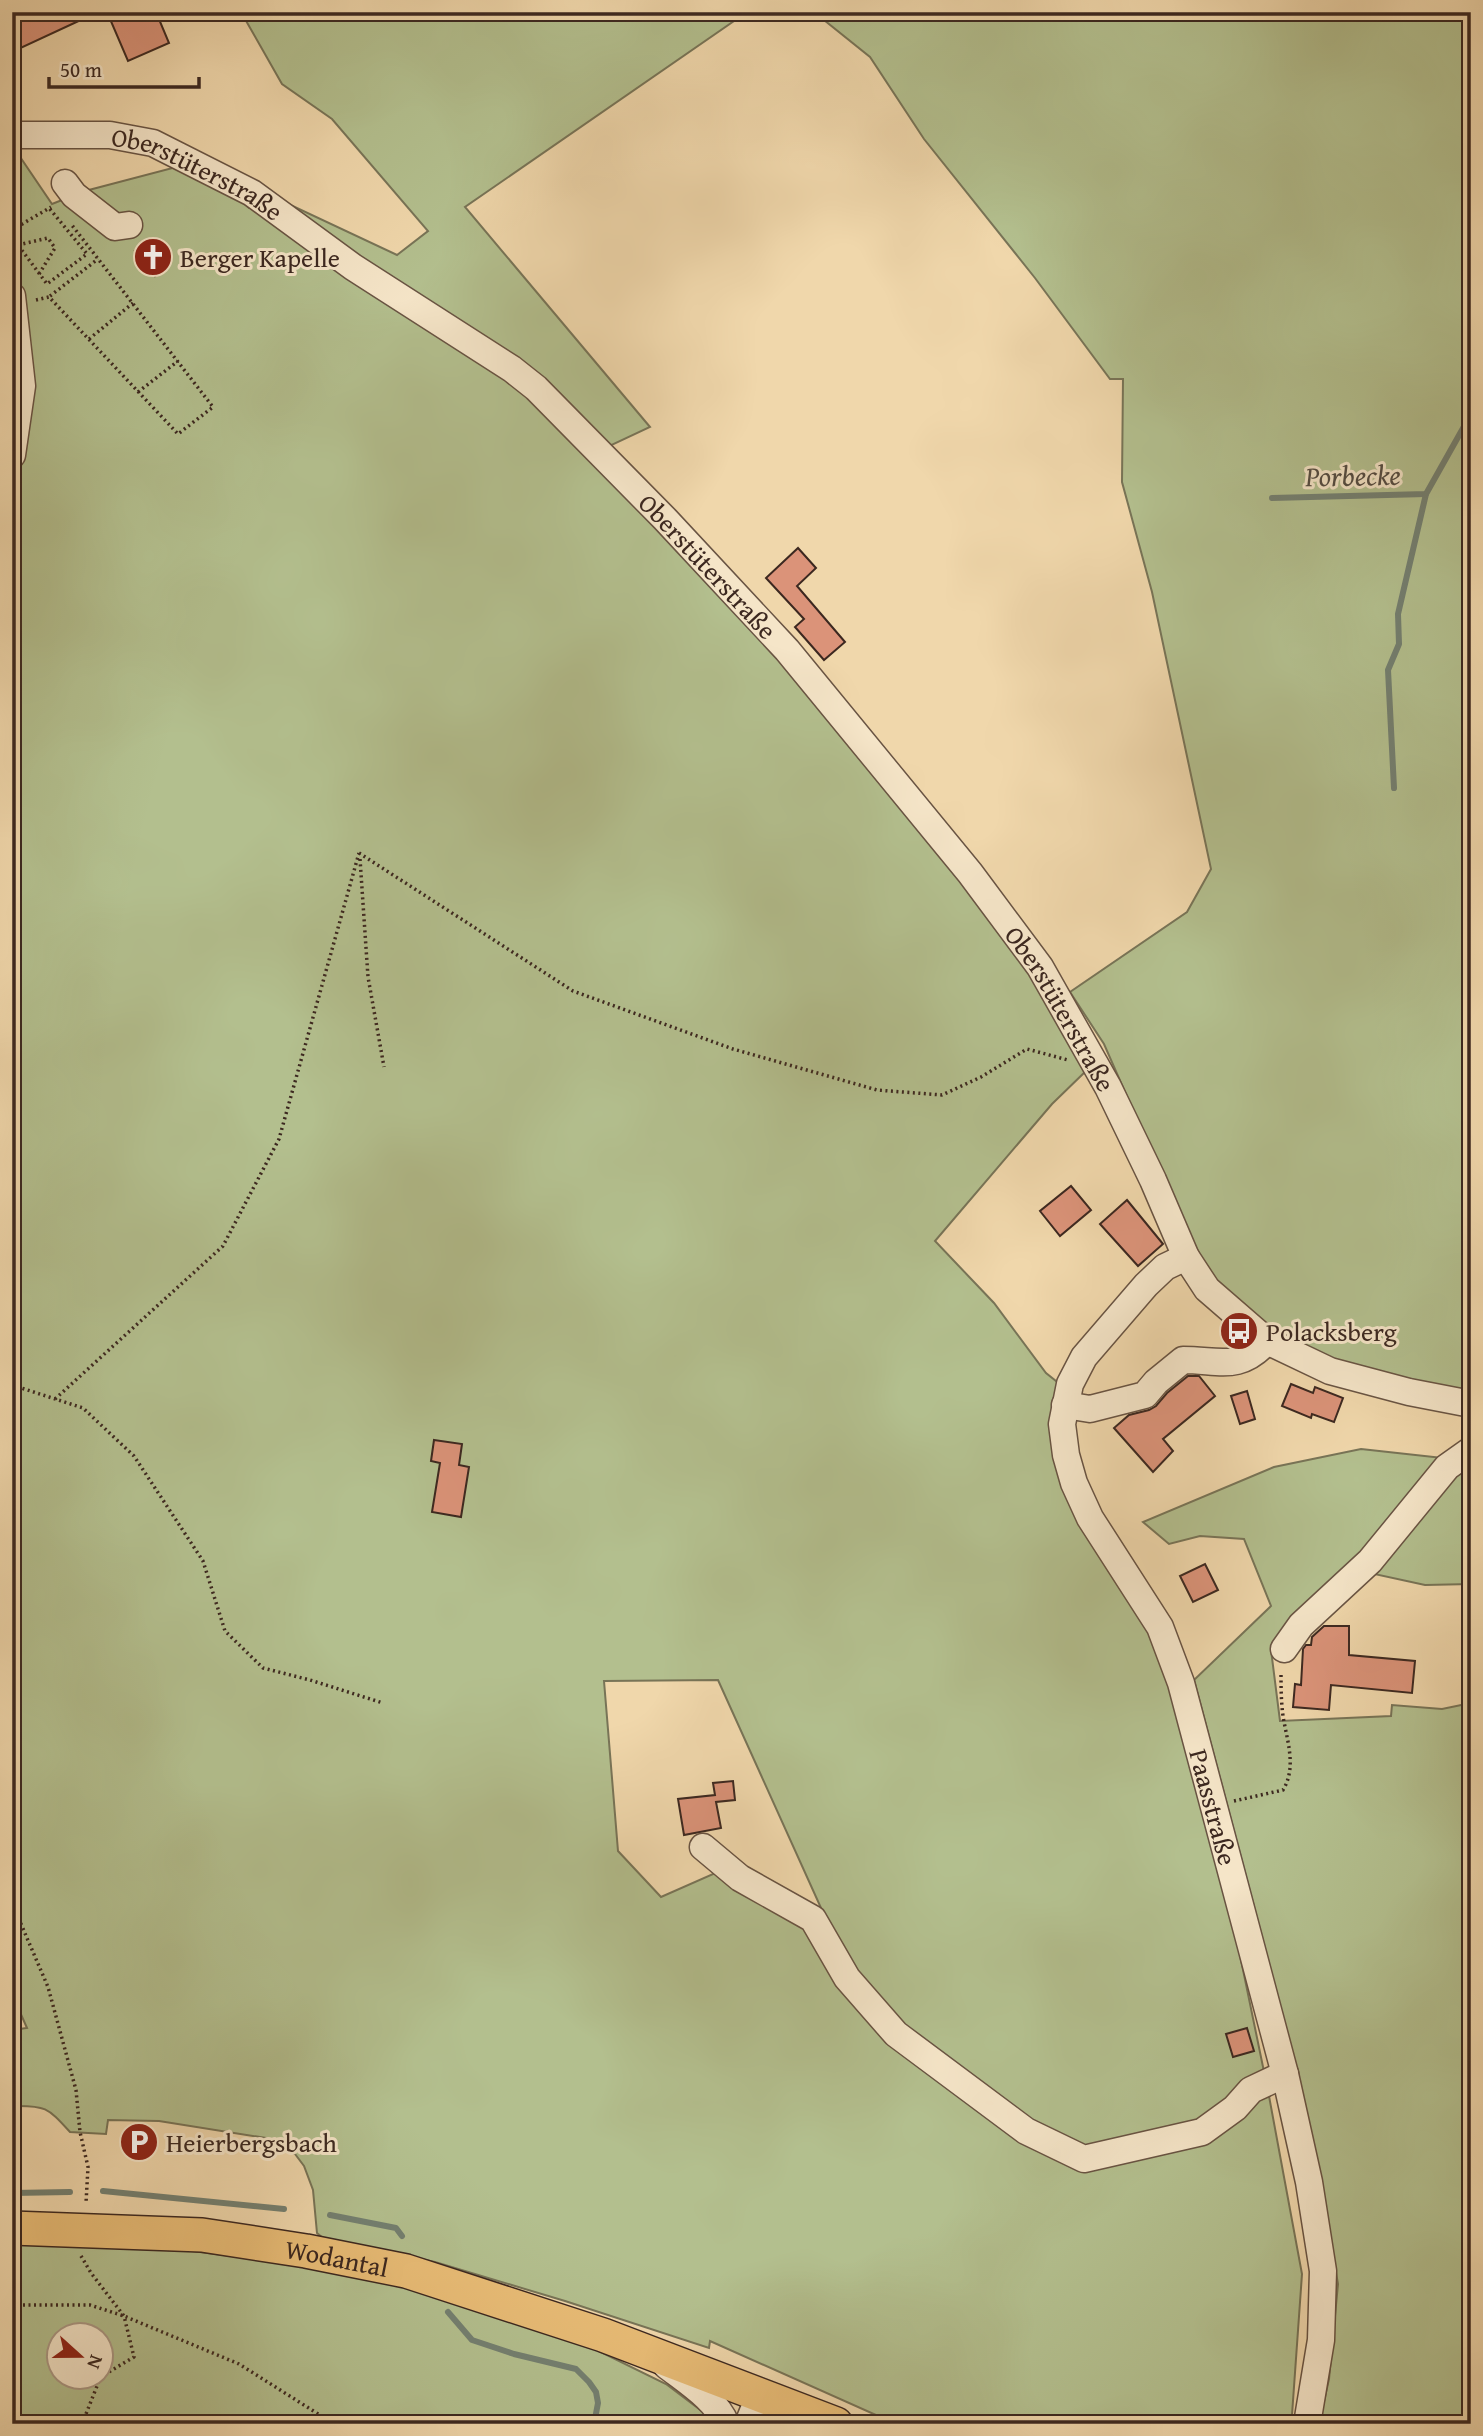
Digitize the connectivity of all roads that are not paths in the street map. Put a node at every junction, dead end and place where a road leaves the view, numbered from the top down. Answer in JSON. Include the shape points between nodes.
{"nodes":[{"id":1,"x":12,"y":135,"type":"edge"},
{"id":2,"x":60,"y":193,"type":"road end"},
{"id":3,"x":129,"y":225,"type":"dead end"},
{"id":4,"x":13,"y":301,"type":"edge"},
{"id":5,"x":12,"y":455,"type":"edge"},
{"id":6,"x":1186,"y":1257,"type":"junction"},
{"id":7,"x":1266,"y":1341,"type":"junction"},
{"id":8,"x":1471,"y":1404,"type":"edge"},
{"id":9,"x":1065,"y":1405,"type":"junction"},
{"id":10,"x":1471,"y":1450,"type":"edge"},
{"id":11,"x":1284,"y":1649,"type":"road end"},
{"id":12,"x":703,"y":1847,"type":"dead end"},
{"id":13,"x":1285,"y":2074,"type":"junction"},
{"id":14,"x":12,"y":2228,"type":"edge"},
{"id":15,"x":650,"y":2353,"type":"junction"},
{"id":16,"x":770,"y":2412,"type":"edge"},
{"id":17,"x":726,"y":2424,"type":"edge"},
{"id":18,"x":836,"y":2424,"type":"edge"},
{"id":19,"x":1307,"y":2424,"type":"edge"}],
"edges":[{"from":1,"to":6,"type":"street","name":"Oberstüterstraße","via":[[110,135],[153,143],[208,169],[252,193],[353,267],[536,388],[795,660],[970,873],[1032,957],[1096,1065]]},
{"from":2,"to":3,"type":"street","via":[[74,195],[115,227]]},
{"from":4,"to":5,"type":"street","via":[[22,386]]},
{"from":6,"to":7,"type":"street","name":"Oberstüterstraße","via":[[1207,1289]]},
{"from":6,"to":9,"type":"street","name":"Paasstraße","via":[[1165,1267],[1146,1285],[1084,1357]]},
{"from":7,"to":8,"type":"street","name":"Oberstüterstraße","via":[[1330,1371]]},
{"from":7,"to":9,"type":"street","via":[[1246,1359],[1225,1363],[1183,1360],[1145,1395],[1125,1402],[1090,1409]]},
{"from":9,"to":13,"type":"street","name":"Paasstraße","via":[[1062,1424],[1074,1483],[1090,1518],[1160,1627],[1181,1683]]},
{"from":10,"to":11,"type":"street","via":[[1447,1468],[1370,1561],[1301,1625]]},
{"from":12,"to":13,"type":"street","via":[[740,1878],[813,1919],[847,1978],[896,2034],[1026,2131],[1084,2159],[1202,2132],[1251,2090]]},
{"from":13,"to":19,"type":"street","name":"Paasstraße","via":[[1323,2271],[1321,2340]]},
{"from":14,"to":15,"type":"main road","name":"Wodantal","via":[[202,2235],[355,2260],[433,2279]]},
{"from":15,"to":16,"type":"main road","name":"Wodantal"},
{"from":15,"to":17,"type":"street","name":"Wodantal","via":[[712,2404]]},
{"from":16,"to":18,"type":"main road","name":"Wodantal"}]}
